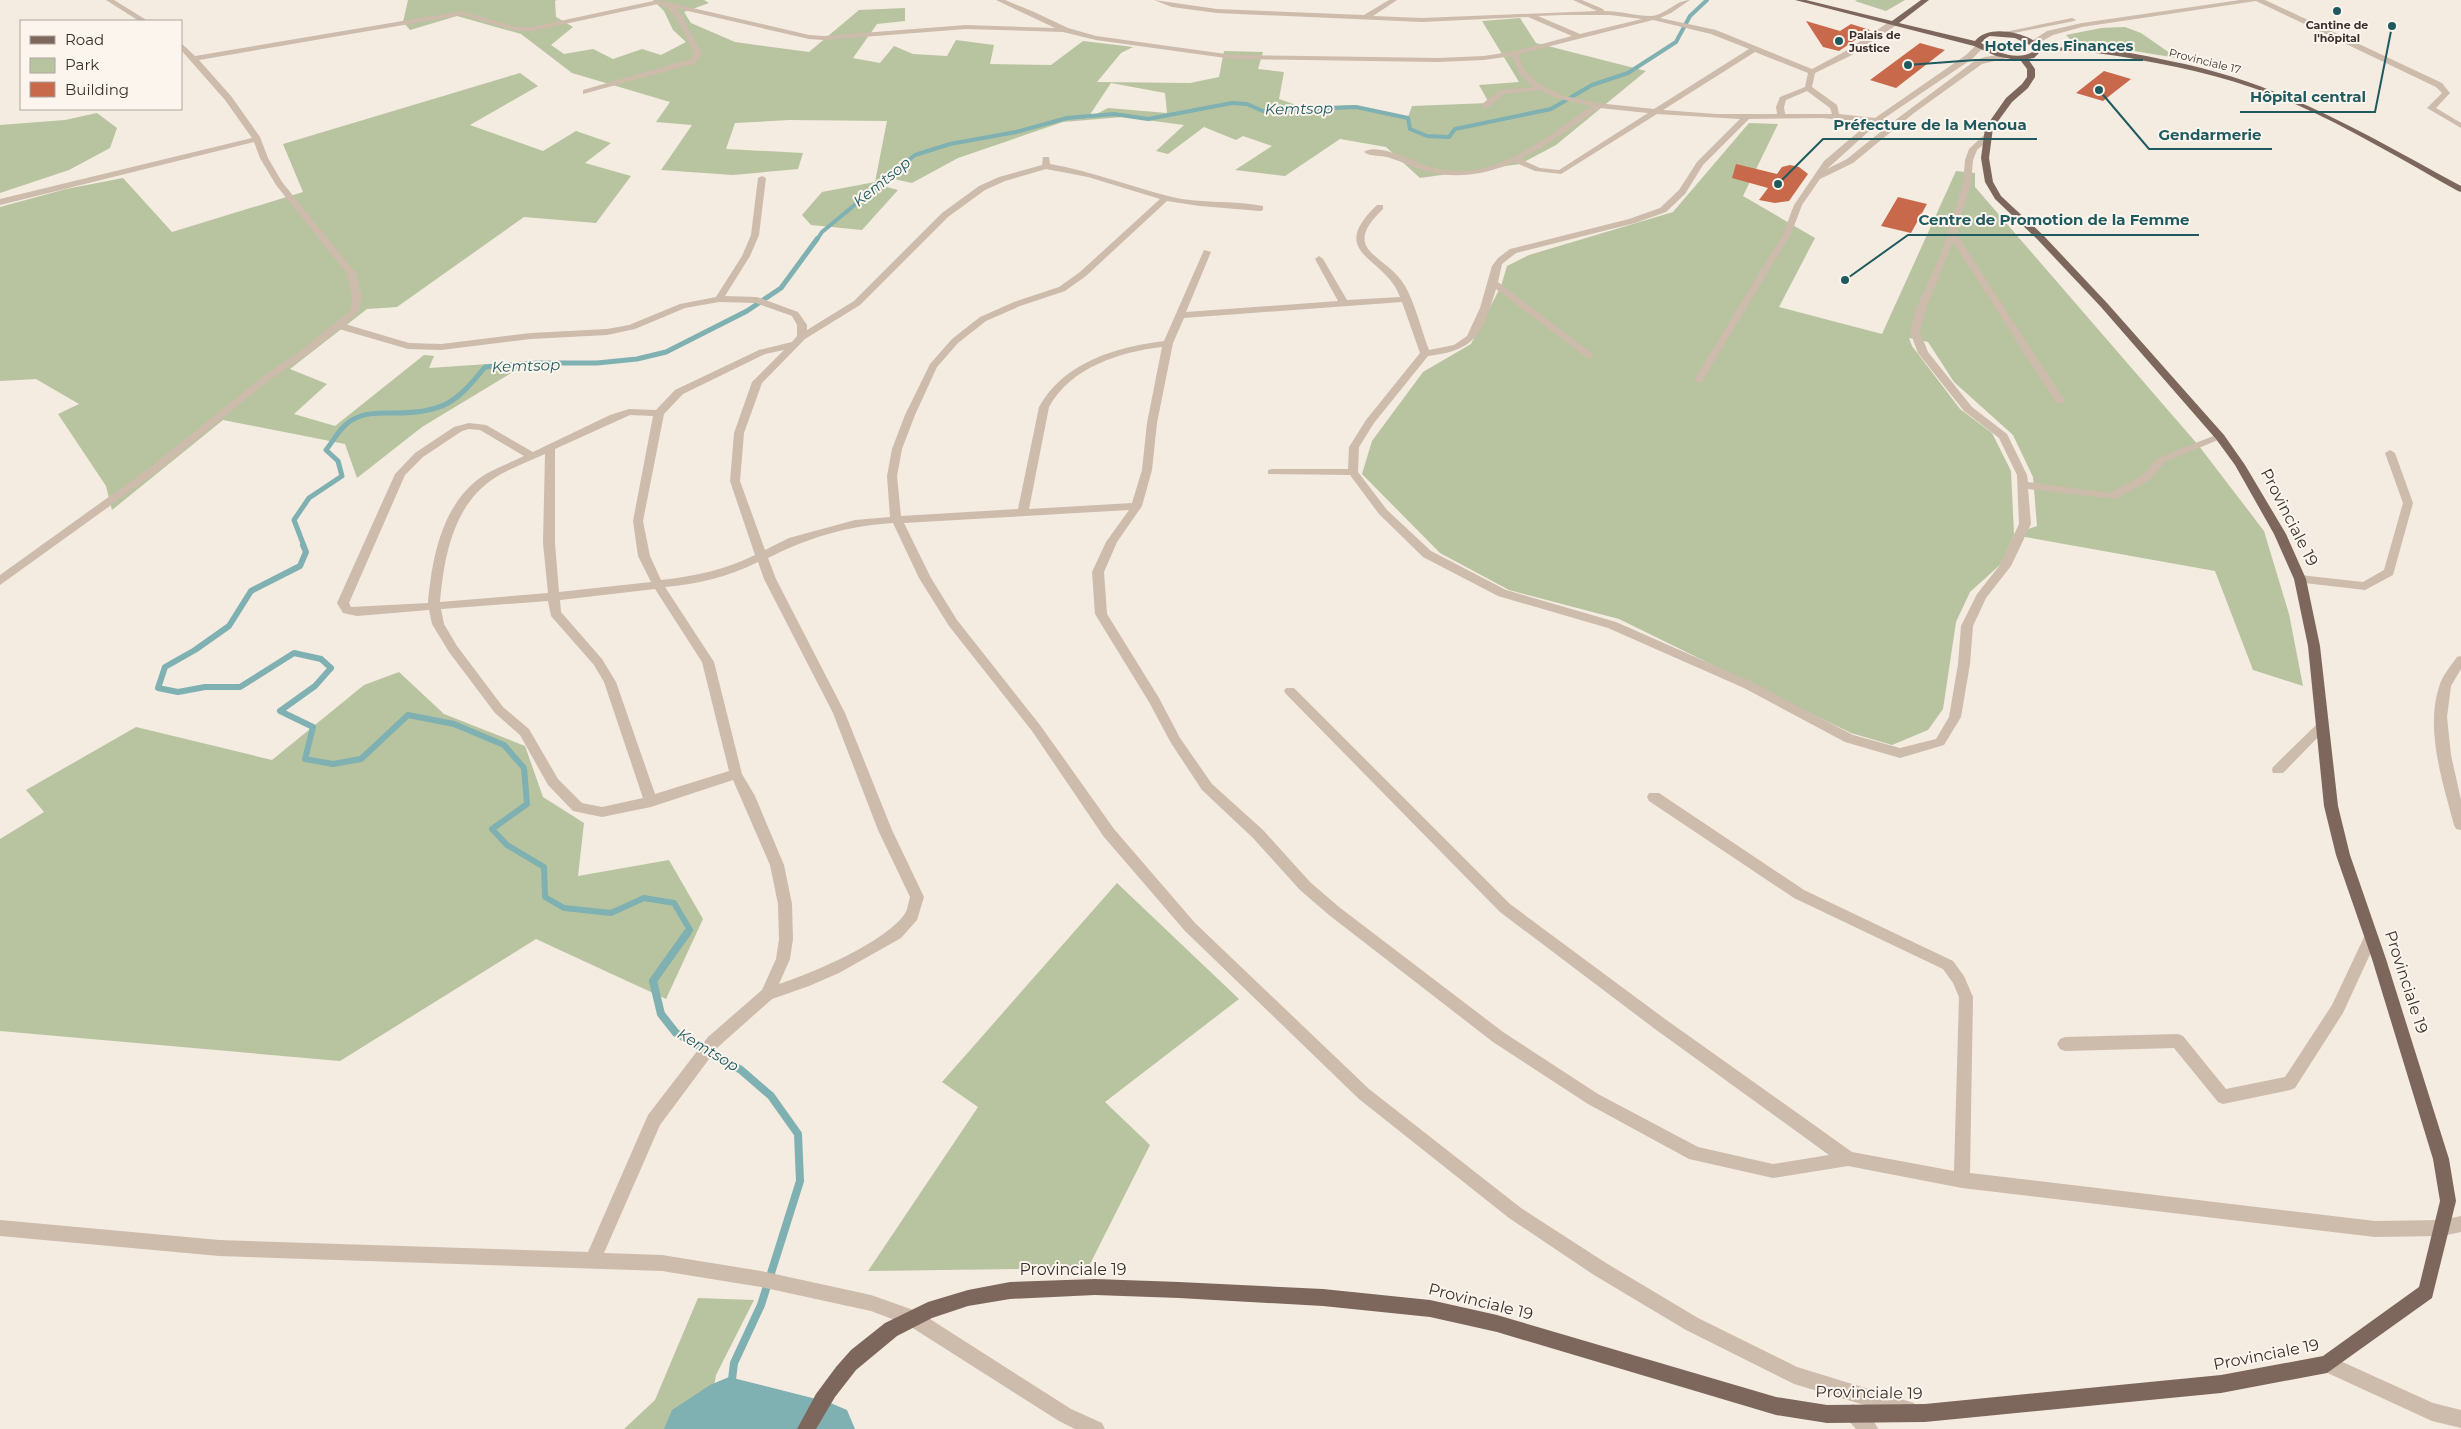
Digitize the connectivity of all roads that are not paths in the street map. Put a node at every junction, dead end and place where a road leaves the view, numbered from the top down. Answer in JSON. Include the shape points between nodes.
{"nodes":[{"id":1,"x":109,"y":0,"type":"edge"},
{"id":2,"x":999,"y":0,"type":"edge"},
{"id":3,"x":1157,"y":0,"type":"edge"},
{"id":4,"x":1394,"y":0,"type":"edge"},
{"id":5,"x":1576,"y":0,"type":"edge"},
{"id":6,"x":1687,"y":0,"type":"edge"},
{"id":7,"x":1798,"y":0,"type":"edge"},
{"id":8,"x":1926,"y":0,"type":"edge"},
{"id":9,"x":2213,"y":0,"type":"edge"},
{"id":10,"x":2254,"y":0,"type":"edge"},
{"id":11,"x":2259,"y":0,"type":"edge"},
{"id":12,"x":667,"y":4,"type":"junction"},
{"id":13,"x":1610,"y":13,"type":"junction"},
{"id":14,"x":2119,"y":14,"type":"junction"},
{"id":15,"x":1529,"y":15,"type":"junction"},
{"id":16,"x":1366,"y":17,"type":"junction"},
{"id":17,"x":1653,"y":18,"type":"junction"},
{"id":18,"x":2129,"y":19,"type":"junction"},
{"id":19,"x":142,"y":20,"type":"edge"},
{"id":20,"x":1892,"y":24,"type":"junction"},
{"id":21,"x":1065,"y":30,"type":"junction"},
{"id":22,"x":1999,"y":34,"type":"junction"},
{"id":23,"x":1580,"y":37,"type":"junction"},
{"id":24,"x":1978,"y":45,"type":"junction"},
{"id":25,"x":182,"y":46,"type":"edge"},
{"id":26,"x":2036,"y":46,"type":"junction"},
{"id":27,"x":1756,"y":48,"type":"junction"},
{"id":28,"x":1516,"y":53,"type":"junction"},
{"id":29,"x":2004,"y":56,"type":"junction"},
{"id":30,"x":2023,"y":58,"type":"junction"},
{"id":31,"x":193,"y":59,"type":"junction"},
{"id":32,"x":1812,"y":72,"type":"junction"},
{"id":33,"x":1542,"y":88,"type":"junction"},
{"id":34,"x":1808,"y":88,"type":"junction"},
{"id":35,"x":586,"y":92,"type":"dead end"},
{"id":36,"x":1485,"y":106,"type":"dead end"},
{"id":37,"x":1597,"y":106,"type":"junction"},
{"id":38,"x":1653,"y":112,"type":"junction"},
{"id":39,"x":1782,"y":116,"type":"junction"},
{"id":40,"x":1836,"y":116,"type":"junction"},
{"id":41,"x":1747,"y":117,"type":"junction"},
{"id":42,"x":1878,"y":119,"type":"junction"},
{"id":43,"x":1895,"y":124,"type":"junction"},
{"id":44,"x":2461,"y":126,"type":"edge"},
{"id":45,"x":1987,"y":137,"type":"junction"},
{"id":46,"x":257,"y":139,"type":"junction"},
{"id":47,"x":1368,"y":152,"type":"dead end"},
{"id":48,"x":1516,"y":160,"type":"junction"},
{"id":49,"x":1818,"y":177,"type":"junction"},
{"id":50,"x":762,"y":178,"type":"dead end"},
{"id":51,"x":2461,"y":190,"type":"edge"},
{"id":52,"x":1166,"y":198,"type":"junction"},
{"id":53,"x":0,"y":202,"type":"edge"},
{"id":54,"x":1380,"y":207,"type":"dead end"},
{"id":55,"x":1260,"y":208,"type":"dead end"},
{"id":56,"x":1952,"y":233,"type":"junction"},
{"id":57,"x":1207,"y":252,"type":"dead end"},
{"id":58,"x":1319,"y":259,"type":"dead end"},
{"id":59,"x":1493,"y":283,"type":"junction"},
{"id":60,"x":719,"y":299,"type":"junction"},
{"id":61,"x":1407,"y":299,"type":"junction"},
{"id":62,"x":1343,"y":302,"type":"junction"},
{"id":63,"x":1180,"y":315,"type":"junction"},
{"id":64,"x":337,"y":325,"type":"junction"},
{"id":65,"x":798,"y":341,"type":"junction"},
{"id":66,"x":1168,"y":343,"type":"junction"},
{"id":67,"x":1425,"y":353,"type":"junction"},
{"id":68,"x":1590,"y":356,"type":"dead end"},
{"id":69,"x":1699,"y":380,"type":"dead end"},
{"id":70,"x":2060,"y":401,"type":"dead end"},
{"id":71,"x":659,"y":413,"type":"junction"},
{"id":72,"x":2220,"y":437,"type":"junction"},
{"id":73,"x":550,"y":449,"type":"junction"},
{"id":74,"x":2390,"y":452,"type":"dead end"},
{"id":75,"x":532,"y":456,"type":"junction"},
{"id":76,"x":1272,"y":472,"type":"dead end"},
{"id":77,"x":1353,"y":472,"type":"junction"},
{"id":78,"x":2023,"y":485,"type":"junction"},
{"id":79,"x":1138,"y":506,"type":"junction"},
{"id":80,"x":1023,"y":513,"type":"junction"},
{"id":81,"x":896,"y":518,"type":"junction"},
{"id":82,"x":763,"y":557,"type":"junction"},
{"id":83,"x":2300,"y":579,"type":"junction"},
{"id":84,"x":0,"y":581,"type":"edge"},
{"id":85,"x":658,"y":585,"type":"junction"},
{"id":86,"x":552,"y":597,"type":"junction"},
{"id":87,"x":434,"y":605,"type":"junction"},
{"id":88,"x":2461,"y":660,"type":"edge"},
{"id":89,"x":1290,"y":691,"type":"dead end"},
{"id":90,"x":2322,"y":726,"type":"junction"},
{"id":91,"x":2278,"y":770,"type":"dead end"},
{"id":92,"x":736,"y":774,"type":"junction"},
{"id":93,"x":1654,"y":797,"type":"dead end"},
{"id":94,"x":651,"y":802,"type":"junction"},
{"id":95,"x":2461,"y":825,"type":"edge"},
{"id":96,"x":2371,"y":937,"type":"junction"},
{"id":97,"x":767,"y":994,"type":"junction"},
{"id":98,"x":2065,"y":1044,"type":"dead end"},
{"id":99,"x":1848,"y":1159,"type":"junction"},
{"id":100,"x":1962,"y":1180,"type":"junction"},
{"id":101,"x":2461,"y":1224,"type":"edge"},
{"id":102,"x":0,"y":1228,"type":"edge"},
{"id":103,"x":2442,"y":1228,"type":"junction"},
{"id":104,"x":593,"y":1260,"type":"junction"},
{"id":105,"x":913,"y":1318,"type":"junction"},
{"id":106,"x":2327,"y":1364,"type":"junction"},
{"id":107,"x":1853,"y":1413,"type":"junction"},
{"id":108,"x":1925,"y":1414,"type":"junction"},
{"id":109,"x":2461,"y":1419,"type":"edge"},
{"id":110,"x":806,"y":1429,"type":"edge"},
{"id":111,"x":1096,"y":1429,"type":"edge"},
{"id":112,"x":1868,"y":1429,"type":"edge"}],
"edges":[{"from":1,"to":19,"type":"street"},
{"from":2,"to":21,"type":"street"},
{"from":3,"to":16,"type":"street","via":[[1217,10]]},
{"from":4,"to":16,"type":"street"},
{"from":5,"to":13,"type":"street"},
{"from":6,"to":17,"type":"street"},
{"from":7,"to":20,"type":"main road"},
{"from":8,"to":20,"type":"main road"},
{"from":9,"to":14,"type":"street"},
{"from":10,"to":18,"type":"street"},
{"from":11,"to":44,"type":"street","via":[[2439,84],[2446,93],[2431,108]]},
{"from":12,"to":21,"type":"street","via":[[824,38],[966,27]]},
{"from":12,"to":31,"type":"street","via":[[650,2],[532,29],[516,28],[462,13]]},
{"from":12,"to":35,"type":"street","via":[[678,14],[698,54],[697,59]]},
{"from":13,"to":15,"type":"street"},
{"from":13,"to":17,"type":"street"},
{"from":14,"to":18,"type":"street"},
{"from":14,"to":22,"type":"street","via":[[2052,22]]},
{"from":15,"to":16,"type":"street","via":[[1422,20]]},
{"from":15,"to":23,"type":"street"},
{"from":17,"to":23,"type":"street"},
{"from":17,"to":27,"type":"street","via":[[1677,22]]},
{"from":18,"to":26,"type":"street","via":[[2050,32]]},
{"from":20,"to":24,"type":"main road"},
{"from":20,"to":32,"type":"street","via":[[1847,54]]},
{"from":21,"to":28,"type":"street","via":[[1096,38],[1233,56],[1438,60]]},
{"from":22,"to":24,"type":"main road","via":[[1983,36]]},
{"from":22,"to":26,"type":"main road","via":[[2018,36]]},
{"from":23,"to":28,"type":"street"},
{"from":24,"to":29,"type":"main road"},
{"from":24,"to":42,"type":"street","via":[[1968,57]]},
{"from":25,"to":31,"type":"street"},
{"from":26,"to":30,"type":"main road","via":[[2036,55]]},
{"from":26,"to":51,"type":"main road","name":"Provinciale 17","via":[[2121,54],[2238,80],[2304,105]]},
{"from":27,"to":32,"type":"street"},
{"from":27,"to":38,"type":"street"},
{"from":28,"to":33,"type":"street","via":[[1518,67]]},
{"from":29,"to":30,"type":"main road"},
{"from":29,"to":43,"type":"street","via":[[1979,62]]},
{"from":30,"to":45,"type":"main road","name":"Provinciale 19","via":[[2031,76],[1996,116]]},
{"from":31,"to":46,"type":"street","via":[[228,98]]},
{"from":32,"to":34,"type":"street"},
{"from":33,"to":36,"type":"street","via":[[1503,92]]},
{"from":33,"to":37,"type":"street"},
{"from":34,"to":39,"type":"street","via":[[1783,99],[1780,107]]},
{"from":34,"to":40,"type":"street","via":[[1834,107]]},
{"from":37,"to":38,"type":"street"},
{"from":37,"to":48,"type":"street"},
{"from":38,"to":41,"type":"street"},
{"from":38,"to":48,"type":"street","via":[[1561,172],[1546,173]]},
{"from":39,"to":40,"type":"street"},
{"from":39,"to":41,"type":"street"},
{"from":40,"to":42,"type":"street"},
{"from":41,"to":59,"type":"street","via":[[1700,164],[1682,192],[1663,210],[1512,251],[1497,264]]},
{"from":42,"to":43,"type":"street"},
{"from":42,"to":49,"type":"street","via":[[1826,163]]},
{"from":43,"to":49,"type":"street","via":[[1850,161]]},
{"from":45,"to":56,"type":"street","via":[[1972,149],[1967,184]]},
{"from":45,"to":72,"type":"main road","name":"Provinciale 19","via":[[1985,169],[1998,197],[2104,305]]},
{"from":46,"to":53,"type":"street"},
{"from":46,"to":64,"type":"street","via":[[279,183],[351,273],[357,297],[354,312]]},
{"from":47,"to":48,"type":"street","via":[[1386,153],[1442,172],[1463,173]]},
{"from":49,"to":69,"type":"street","via":[[1798,205],[1787,234]]},
{"from":50,"to":60,"type":"street","via":[[755,235]]},
{"from":52,"to":55,"type":"street"},
{"from":52,"to":65,"type":"street","via":[[1046,162],[1002,179],[962,201],[910,248],[857,303]]},
{"from":52,"to":81,"type":"street","via":[[1083,274],[1062,289],[983,319],[955,341],[934,366],[897,450],[892,476]]},
{"from":54,"to":61,"type":"street","via":[[1362,226],[1364,251],[1394,277]]},
{"from":56,"to":70,"type":"street"},
{"from":56,"to":78,"type":"street","via":[[1915,332],[1923,352],[1962,403],[2002,436],[2022,475]]},
{"from":57,"to":63,"type":"street"},
{"from":58,"to":62,"type":"street"},
{"from":59,"to":67,"type":"street","via":[[1468,342],[1457,348]]},
{"from":59,"to":68,"type":"street"},
{"from":60,"to":64,"type":"street","via":[[683,306],[632,327],[607,332],[531,336],[441,347],[408,346]]},
{"from":60,"to":65,"type":"street","via":[[757,300],[795,314],[802,325]]},
{"from":61,"to":62,"type":"street"},
{"from":61,"to":67,"type":"street"},
{"from":62,"to":63,"type":"street"},
{"from":63,"to":66,"type":"street"},
{"from":64,"to":84,"type":"street","via":[[153,470]]},
{"from":65,"to":71,"type":"street","via":[[762,352],[679,392]]},
{"from":65,"to":82,"type":"street","via":[[757,382],[739,433],[735,481]]},
{"from":66,"to":79,"type":"street"},
{"from":66,"to":80,"type":"street","via":[[1111,352],[1082,368],[1048,398]]},
{"from":67,"to":77,"type":"street","via":[[1354,447]]},
{"from":71,"to":73,"type":"street","via":[[629,412]]},
{"from":71,"to":85,"type":"street","via":[[638,520],[644,556]]},
{"from":72,"to":78,"type":"street","via":[[2161,460],[2147,477],[2112,497]]},
{"from":72,"to":83,"type":"main road","name":"Provinciale 19","via":[[2280,534]]},
{"from":73,"to":75,"type":"street"},
{"from":73,"to":86,"type":"street","via":[[548,514]]},
{"from":74,"to":83,"type":"street","via":[[2408,503],[2389,572],[2364,586]]},
{"from":75,"to":87,"type":"street","via":[[489,477],[465,498],[451,521],[436,581]]},
{"from":75,"to":87,"type":"street","via":[[482,427],[470,426],[419,455],[400,474],[343,603],[347,610],[357,612]]},
{"from":76,"to":77,"type":"street"},
{"from":77,"to":78,"type":"street","via":[[1383,512],[1427,554],[1502,593],[1612,625],[1748,685],[1848,738],[1900,753],[1940,742],[1955,717],[1967,626],[1981,597],[2005,566],[2025,524]]},
{"from":79,"to":80,"type":"street"},
{"from":79,"to":99,"type":"street","via":[[1112,542],[1098,572],[1101,614],[1155,701],[1175,740],[1207,787],[1258,834],[1305,886],[1498,1037],[1593,1099],[1695,1154],[1773,1171]]},
{"from":80,"to":81,"type":"street"},
{"from":81,"to":82,"type":"street","via":[[859,522],[793,541]]},
{"from":81,"to":108,"type":"street","via":[[925,578],[953,623],[1036,728],[1109,833],[1190,927],[1364,1094],[1515,1213],[1692,1324],[1794,1375]]},
{"from":82,"to":85,"type":"street","via":[[733,570],[696,580]]},
{"from":82,"to":97,"type":"street","via":[[770,579],[839,713],[885,830],[917,897],[912,916],[896,934],[804,982]]},
{"from":83,"to":90,"type":"main road","name":"Provinciale 19","via":[[2314,646]]},
{"from":85,"to":86,"type":"street"},
{"from":85,"to":92,"type":"street","via":[[708,662]]},
{"from":86,"to":87,"type":"street"},
{"from":86,"to":94,"type":"street","via":[[555,614],[598,662],[610,682]]},
{"from":87,"to":94,"type":"street","via":[[438,624],[453,649],[499,710],[525,732],[553,782],[578,807],[602,812]]},
{"from":88,"to":95,"type":"street","via":[[2444,686],[2440,711],[2449,779]]},
{"from":89,"to":99,"type":"street","via":[[1505,908]]},
{"from":90,"to":91,"type":"street"},
{"from":90,"to":96,"type":"main road","name":"Provinciale 19","via":[[2331,806],[2343,855]]},
{"from":92,"to":94,"type":"street"},
{"from":92,"to":97,"type":"street","via":[[777,865],[786,904],[783,959]]},
{"from":93,"to":100,"type":"street","via":[[1799,894],[1948,965],[1960,980],[1966,997]]},
{"from":96,"to":98,"type":"street","via":[[2338,1010],[2290,1083],[2223,1097],[2178,1041]]},
{"from":96,"to":103,"type":"main road","name":"Provinciale 19","via":[[2441,1159],[2448,1201]]},
{"from":97,"to":104,"type":"street","via":[[713,1042],[654,1120]]},
{"from":99,"to":100,"type":"street"},
{"from":100,"to":103,"type":"street","via":[[2375,1229]]},
{"from":101,"to":103,"type":"street"},
{"from":102,"to":104,"type":"street","via":[[219,1248]]},
{"from":103,"to":106,"type":"main road","name":"Provinciale 19","via":[[2426,1292]]},
{"from":104,"to":105,"type":"street","via":[[662,1263],[761,1279],[871,1303]]},
{"from":105,"to":107,"type":"main road","name":"Provinciale 19","via":[[964,1299],[1019,1288],[1086,1286],[1350,1298],[1406,1304],[1468,1316],[1776,1406],[1826,1414]]},
{"from":105,"to":110,"type":"main road","name":"Provinciale 19","via":[[884,1335],[857,1357],[819,1406]]},
{"from":105,"to":111,"type":"street","via":[[987,1367]]},
{"from":106,"to":108,"type":"main road","name":"Provinciale 19","via":[[2221,1384]]},
{"from":106,"to":109,"type":"street","via":[[2432,1412]]},
{"from":107,"to":108,"type":"main road","name":"Provinciale 19"},
{"from":107,"to":112,"type":"street"}]}
